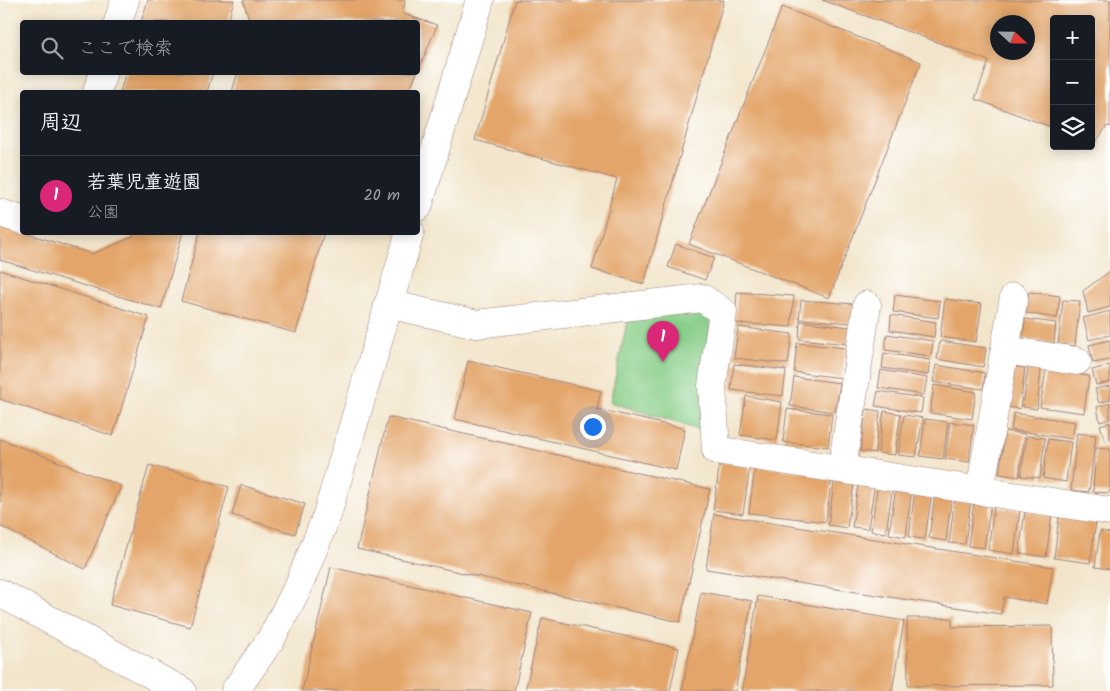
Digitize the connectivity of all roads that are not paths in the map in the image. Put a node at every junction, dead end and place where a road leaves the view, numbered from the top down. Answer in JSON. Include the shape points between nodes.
{"nodes":[{"id":1,"x":125,"y":0,"type":"edge"},
{"id":2,"x":480,"y":0,"type":"edge"},
{"id":3,"x":119,"y":20,"type":"edge"},
{"id":4,"x":102,"y":75,"type":"edge"},
{"id":5,"x":98,"y":90,"type":"edge"},
{"id":6,"x":420,"y":200,"type":"edge"},
{"id":7,"x":0,"y":213,"type":"edge"},
{"id":8,"x":20,"y":219,"type":"edge"},
{"id":9,"x":409,"y":235,"type":"edge"},
{"id":10,"x":1014,"y":297,"type":"dead end"},
{"id":11,"x":388,"y":304,"type":"junction"},
{"id":12,"x":867,"y":305,"type":"dead end"},
{"id":13,"x":1005,"y":350,"type":"junction"},
{"id":14,"x":1077,"y":361,"type":"dead end"},
{"id":15,"x":842,"y":469,"type":"junction"},
{"id":16,"x":980,"y":491,"type":"junction"},
{"id":17,"x":1110,"y":512,"type":"edge"},
{"id":18,"x":0,"y":593,"type":"edge"},
{"id":19,"x":182,"y":691,"type":"edge"},
{"id":20,"x":235,"y":691,"type":"edge"}],
"edges":[{"from":1,"to":3,"type":"street"},
{"from":2,"to":6,"type":"street"},
{"from":4,"to":5,"type":"street"},
{"from":7,"to":8,"type":"street"},
{"from":9,"to":11,"type":"street"},
{"from":10,"to":13,"type":"street"},
{"from":11,"to":15,"type":"street","via":[[477,324],[702,298],[723,312],[712,386],[716,450]]},
{"from":11,"to":20,"type":"street","via":[[327,515],[298,587],[271,639]]},
{"from":12,"to":15,"type":"street"},
{"from":13,"to":14,"type":"street"},
{"from":13,"to":16,"type":"street"},
{"from":15,"to":16,"type":"street"},
{"from":16,"to":17,"type":"street"},
{"from":18,"to":19,"type":"street"}]}
